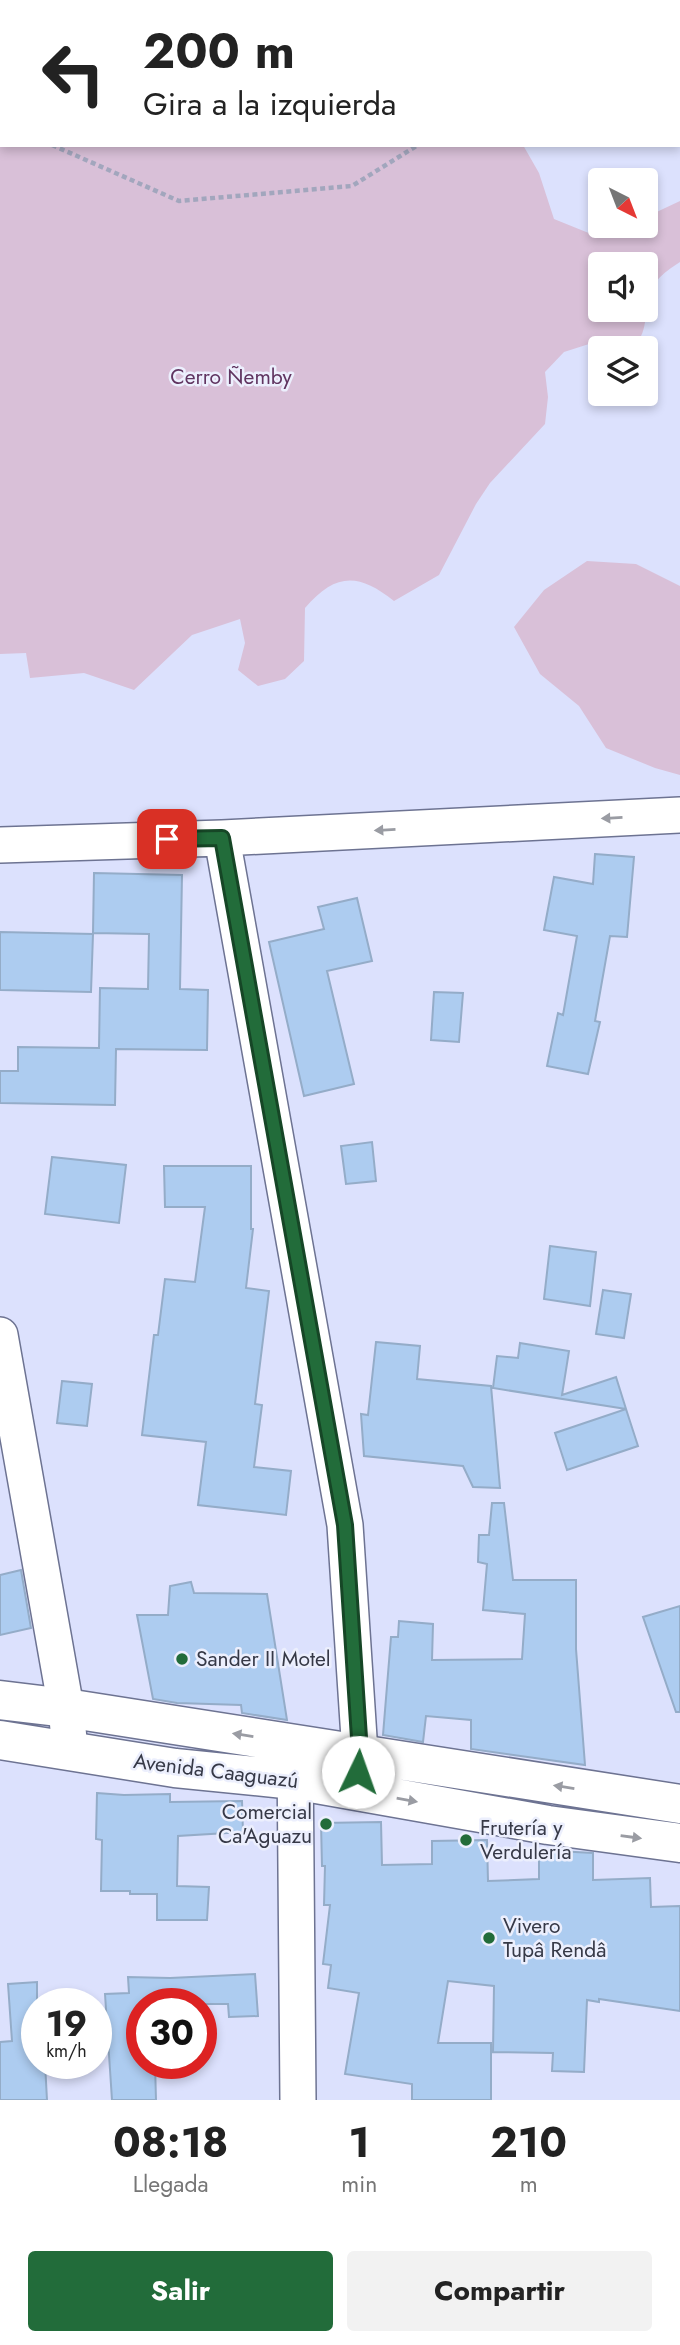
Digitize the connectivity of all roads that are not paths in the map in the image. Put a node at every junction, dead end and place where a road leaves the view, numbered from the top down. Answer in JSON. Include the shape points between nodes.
{"nodes":[{"id":1,"x":680,"y":815,"type":"edge"},
{"id":2,"x":222,"y":838,"type":"junction"},
{"id":3,"x":0,"y":845,"type":"edge"},
{"id":4,"x":0,"y":1335,"type":"edge"},
{"id":5,"x":0,"y":1700,"type":"edge"},
{"id":6,"x":66,"y":1708,"type":"junction"},
{"id":7,"x":0,"y":1740,"type":"edge"},
{"id":8,"x":70,"y":1750,"type":"junction"},
{"id":9,"x":360,"y":1753,"type":"junction"},
{"id":10,"x":295,"y":1761,"type":"junction"},
{"id":11,"x":355,"y":1790,"type":"junction"},
{"id":12,"x":680,"y":1804,"type":"edge"},
{"id":13,"x":680,"y":1843,"type":"edge"},
{"id":14,"x":298,"y":2100,"type":"edge"}],
"edges":[{"from":1,"to":2,"type":"street","one_way":true},
{"from":2,"to":3,"type":"street"},
{"from":2,"to":9,"type":"street","via":[[345,1525]]},
{"from":4,"to":6,"type":"street"},
{"from":5,"to":6,"type":"street","name":"Avenida Caaguazú"},
{"from":6,"to":8,"type":"street"},
{"from":10,"to":6,"type":"street","name":"Avenida Caaguazú","one_way":true},
{"from":7,"to":8,"type":"street","name":"Avenida Caaguazú"},
{"from":8,"to":10,"type":"street","name":"Avenida Caaguazú","via":[[175,1768]]},
{"from":9,"to":10,"type":"street","name":"Avenida Caaguazú"},
{"from":9,"to":11,"type":"street"},
{"from":12,"to":9,"type":"street","name":"Avenida Caaguazú","one_way":true},
{"from":10,"to":11,"type":"street","name":"Avenida Caaguazú"},
{"from":10,"to":14,"type":"street"},
{"from":11,"to":13,"type":"street","name":"Avenida Caaguazú","one_way":true}]}
